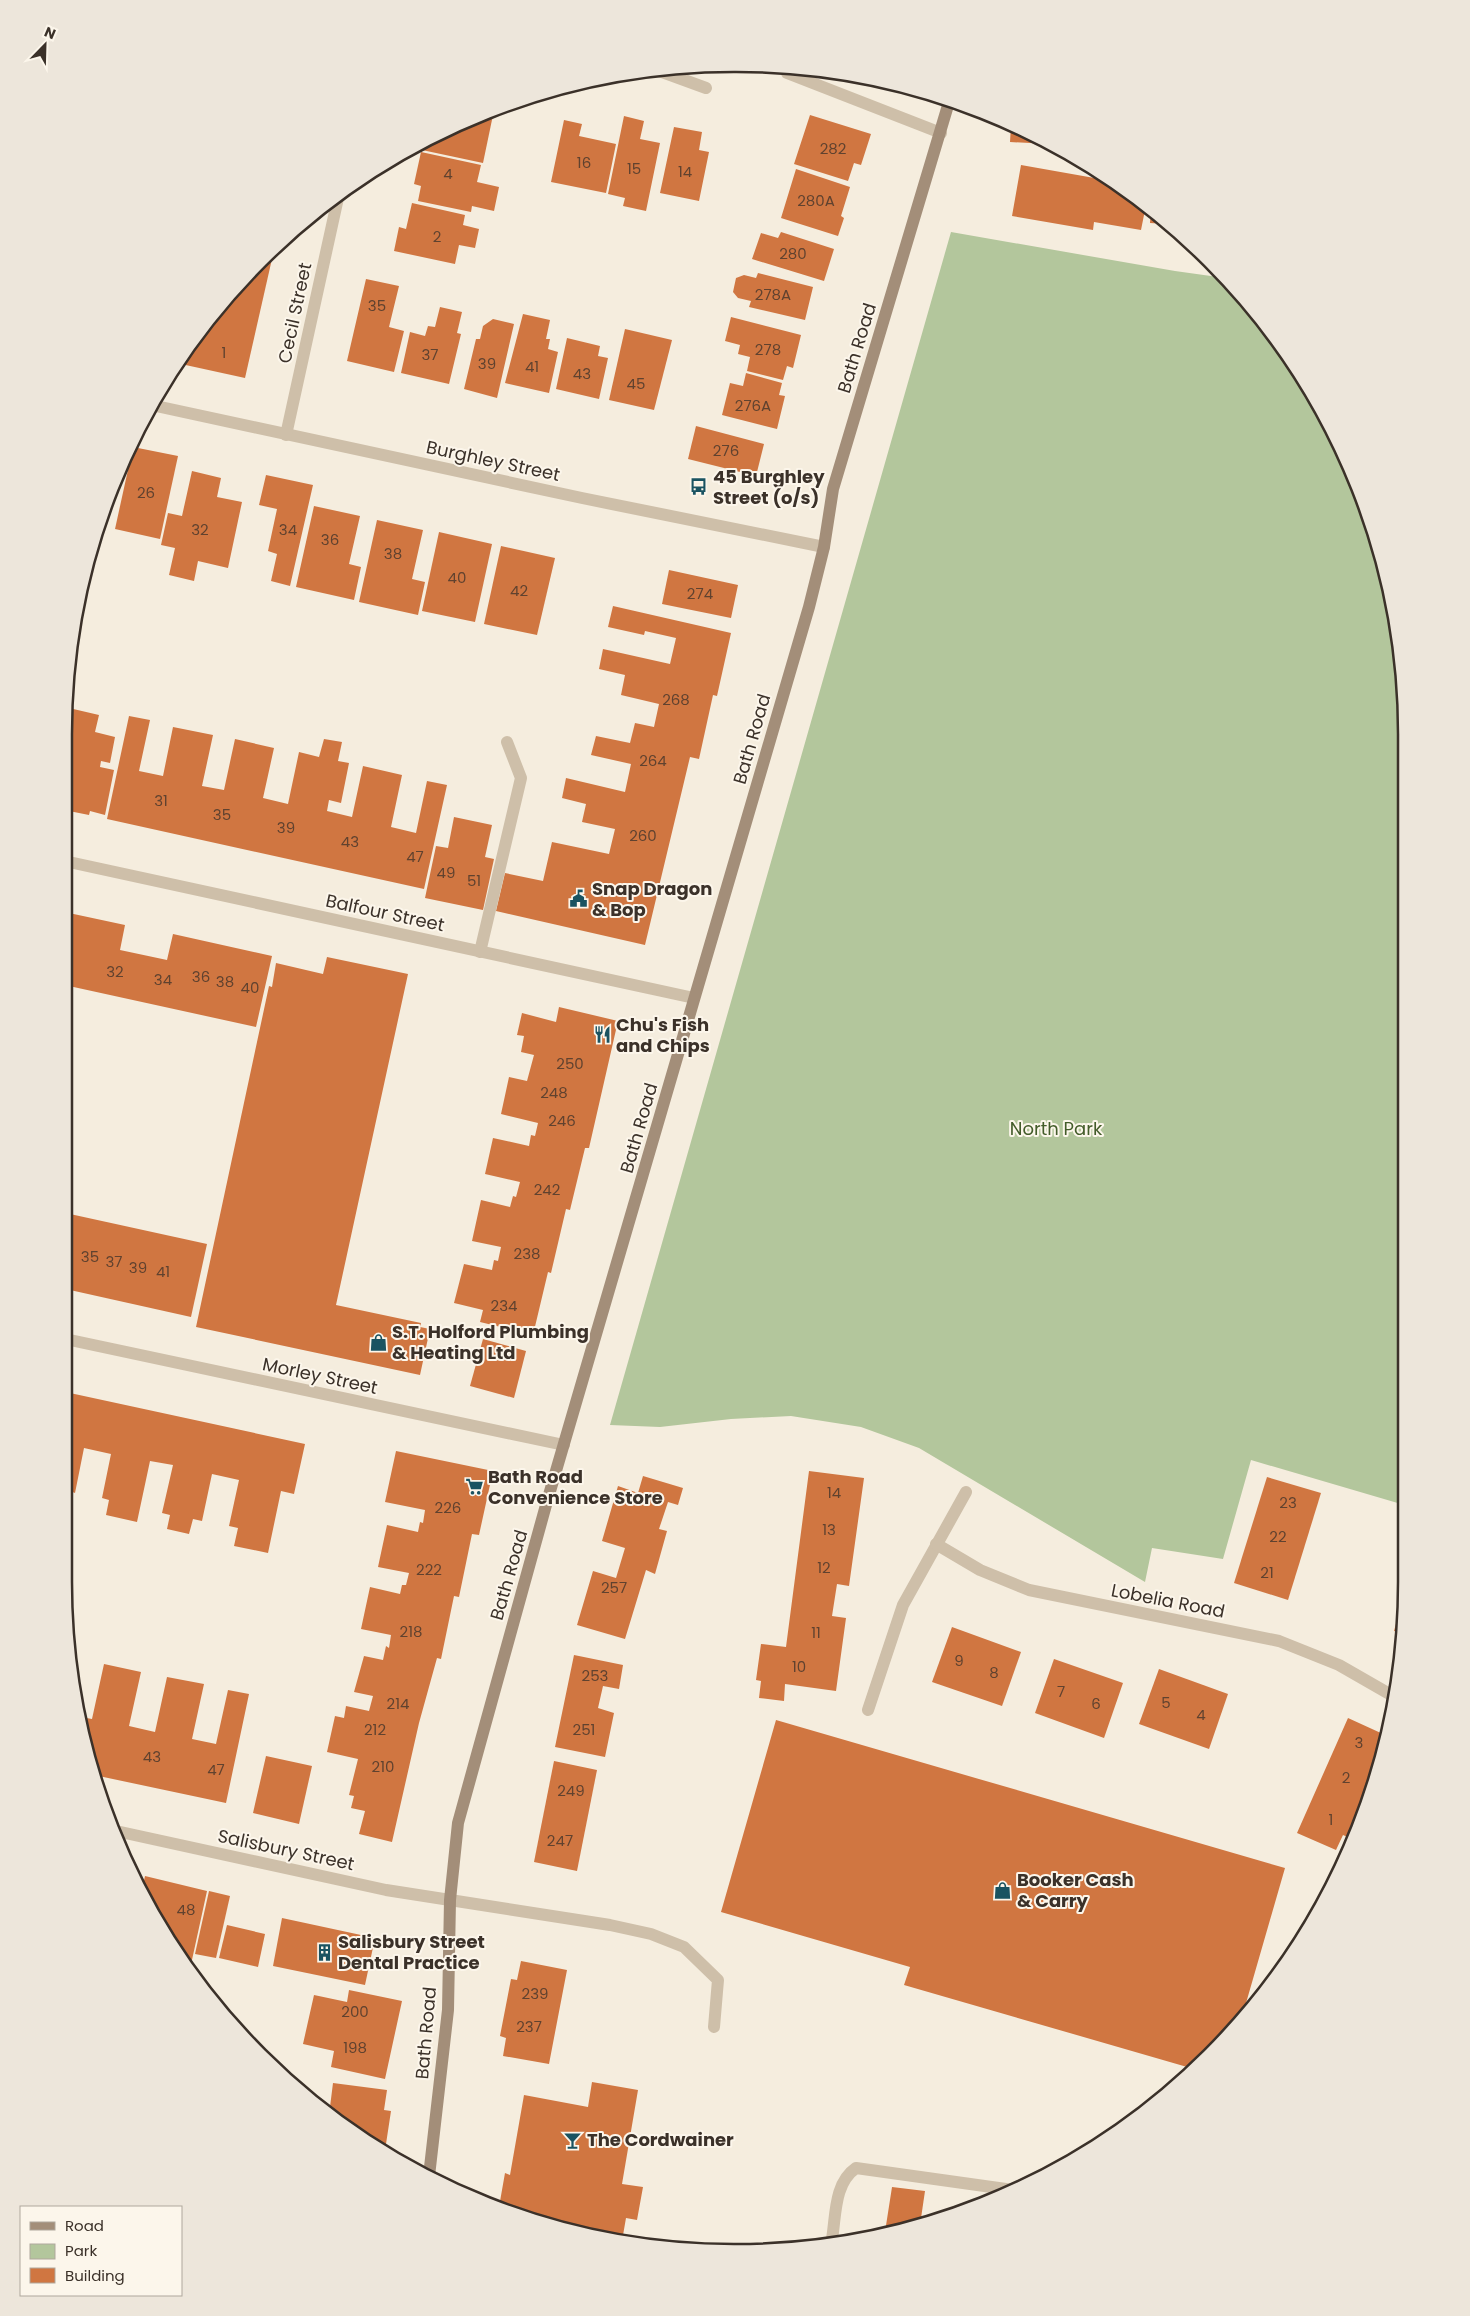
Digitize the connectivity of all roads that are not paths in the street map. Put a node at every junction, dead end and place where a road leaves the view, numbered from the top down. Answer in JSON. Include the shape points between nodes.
{"nodes":[{"id":1,"x":793,"y":75,"type":"edge"},
{"id":2,"x":673,"y":76,"type":"edge"},
{"id":3,"x":706,"y":88,"type":"dead end"},
{"id":4,"x":947,"y":108,"type":"edge"},
{"id":5,"x":941,"y":133,"type":"junction"},
{"id":6,"x":336,"y":206,"type":"edge"},
{"id":7,"x":160,"y":407,"type":"edge"},
{"id":8,"x":286,"y":435,"type":"junction"},
{"id":9,"x":824,"y":547,"type":"junction"},
{"id":10,"x":508,"y":742,"type":"dead end"},
{"id":11,"x":72,"y":862,"type":"edge"},
{"id":12,"x":480,"y":952,"type":"junction"},
{"id":13,"x":694,"y":998,"type":"junction"},
{"id":14,"x":72,"y":1340,"type":"edge"},
{"id":15,"x":564,"y":1445,"type":"junction"},
{"id":16,"x":966,"y":1492,"type":"dead end"},
{"id":17,"x":936,"y":1544,"type":"junction"},
{"id":18,"x":1388,"y":1693,"type":"edge"},
{"id":19,"x":868,"y":1710,"type":"dead end"},
{"id":20,"x":122,"y":1832,"type":"edge"},
{"id":21,"x":450,"y":1900,"type":"junction"},
{"id":22,"x":714,"y":2028,"type":"dead end"},
{"id":23,"x":430,"y":2169,"type":"edge"},
{"id":24,"x":1000,"y":2188,"type":"edge"},
{"id":25,"x":833,"y":2236,"type":"edge"}],
"edges":[{"from":1,"to":5,"type":"street"},
{"from":2,"to":3,"type":"street"},
{"from":4,"to":5,"type":"street","name":"Bath Road"},
{"from":5,"to":9,"type":"street","name":"Bath Road","via":[[834,489]]},
{"from":6,"to":8,"type":"street","name":"Cecil Street"},
{"from":7,"to":8,"type":"street","name":"Burghley Street"},
{"from":8,"to":9,"type":"street","name":"Burghley Street"},
{"from":9,"to":13,"type":"street","name":"Bath Road"},
{"from":10,"to":12,"type":"street","via":[[521,778]]},
{"from":11,"to":12,"type":"street","name":"Balfour Street"},
{"from":12,"to":13,"type":"street","name":"Balfour Street"},
{"from":13,"to":15,"type":"street","name":"Bath Road"},
{"from":14,"to":15,"type":"street","name":"Morley Street"},
{"from":15,"to":21,"type":"street","name":"Bath Road","via":[[458,1822]]},
{"from":16,"to":17,"type":"street"},
{"from":17,"to":18,"type":"street","name":"Lobelia Road","via":[[980,1570],[1029,1590],[1279,1641],[1339,1666]]},
{"from":17,"to":19,"type":"street","via":[[903,1605]]},
{"from":20,"to":21,"type":"street","name":"Salisbury Street","via":[[386,1890]]},
{"from":21,"to":22,"type":"street","name":"Salisbury Street","via":[[610,1925],[651,1934],[684,1947],[718,1980]]},
{"from":21,"to":23,"type":"street","name":"Bath Road","via":[[448,2010]]},
{"from":24,"to":25,"type":"street","via":[[856,2168],[845,2176],[840,2187]]}]}
